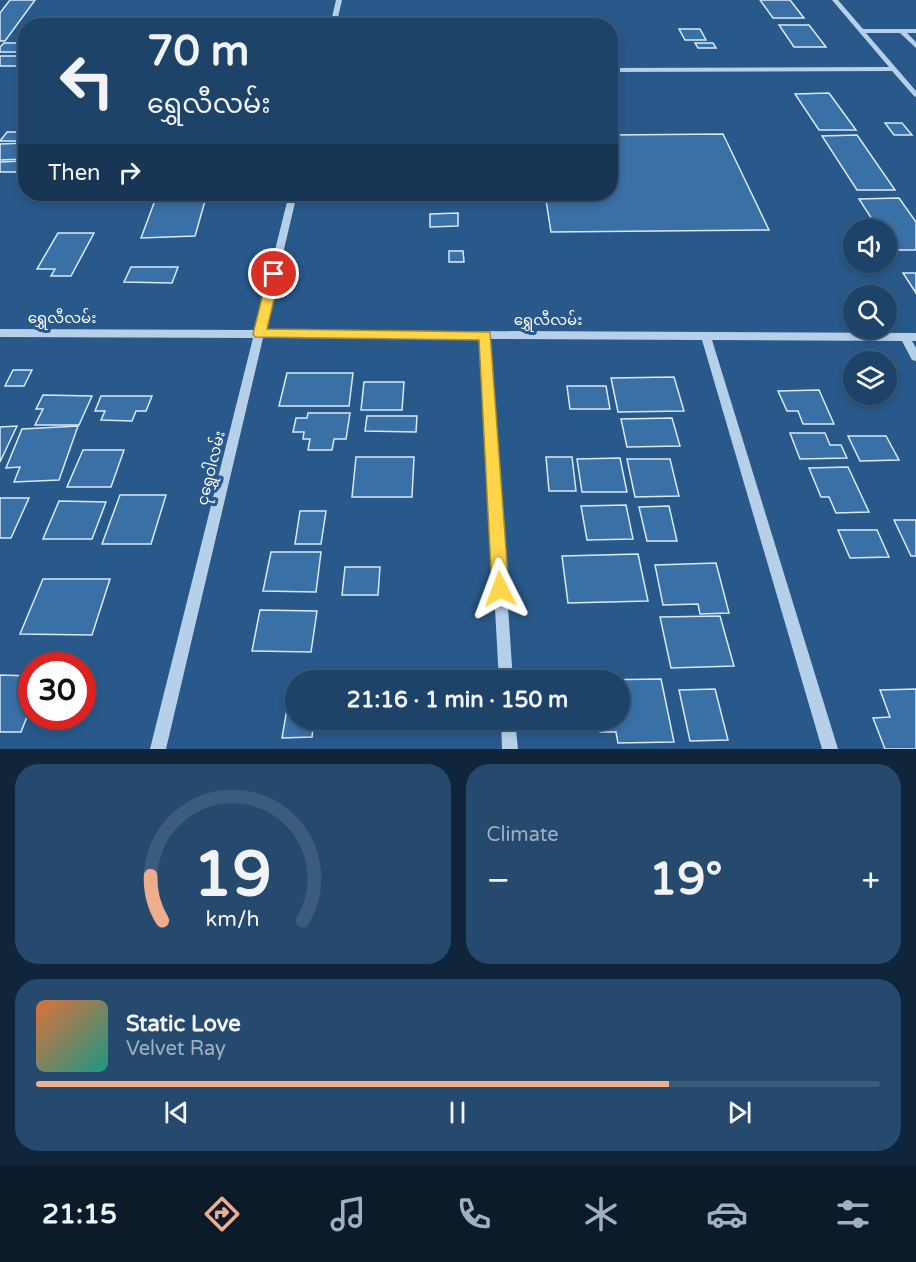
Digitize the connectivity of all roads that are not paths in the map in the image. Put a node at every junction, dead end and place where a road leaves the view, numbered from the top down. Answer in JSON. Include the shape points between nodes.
{"nodes":[{"id":1,"x":339,"y":0,"type":"edge"},
{"id":2,"x":835,"y":0,"type":"edge"},
{"id":3,"x":335,"y":18,"type":"edge"},
{"id":4,"x":862,"y":31,"type":"junction"},
{"id":5,"x":902,"y":31,"type":"junction"},
{"id":6,"x":916,"y":31,"type":"edge"},
{"id":7,"x":916,"y":46,"type":"edge"},
{"id":8,"x":893,"y":69,"type":"junction"},
{"id":9,"x":618,"y":70,"type":"edge"},
{"id":10,"x":916,"y":94,"type":"edge"},
{"id":11,"x":291,"y":201,"type":"edge"},
{"id":12,"x":0,"y":333,"type":"edge"},
{"id":13,"x":260,"y":334,"type":"junction"},
{"id":14,"x":485,"y":335,"type":"junction"},
{"id":15,"x":706,"y":336,"type":"junction"},
{"id":16,"x":905,"y":337,"type":"junction"},
{"id":17,"x":916,"y":337,"type":"edge"},
{"id":18,"x":916,"y":357,"type":"edge"},
{"id":19,"x":505,"y":670,"type":"edge"},
{"id":20,"x":509,"y":730,"type":"edge"},
{"id":21,"x":158,"y":749,"type":"edge"},
{"id":22,"x":510,"y":749,"type":"edge"},
{"id":23,"x":830,"y":749,"type":"edge"}],
"edges":[{"from":1,"to":3,"type":"street"},
{"from":2,"to":4,"type":"street"},
{"from":4,"to":5,"type":"street"},
{"from":4,"to":8,"type":"street"},
{"from":5,"to":6,"type":"street"},
{"from":5,"to":7,"type":"street"},
{"from":8,"to":9,"type":"street"},
{"from":8,"to":10,"type":"street"},
{"from":11,"to":13,"type":"street","name":"ငုရွှေဝါလမ်း"},
{"from":12,"to":13,"type":"street","name":"ရွှေလီလမ်း"},
{"from":13,"to":14,"type":"street","name":"ရွှေလီလမ်း"},
{"from":13,"to":21,"type":"street","name":"ငုရွှေဝါလမ်း"},
{"from":14,"to":15,"type":"street","name":"ရွှေလီလမ်း"},
{"from":14,"to":19,"type":"street"},
{"from":15,"to":16,"type":"street","name":"ရွှေလီလမ်း"},
{"from":15,"to":23,"type":"street"},
{"from":16,"to":17,"type":"street","name":"ရွှေလီလမ်း"},
{"from":16,"to":18,"type":"street"},
{"from":20,"to":22,"type":"street"}]}
